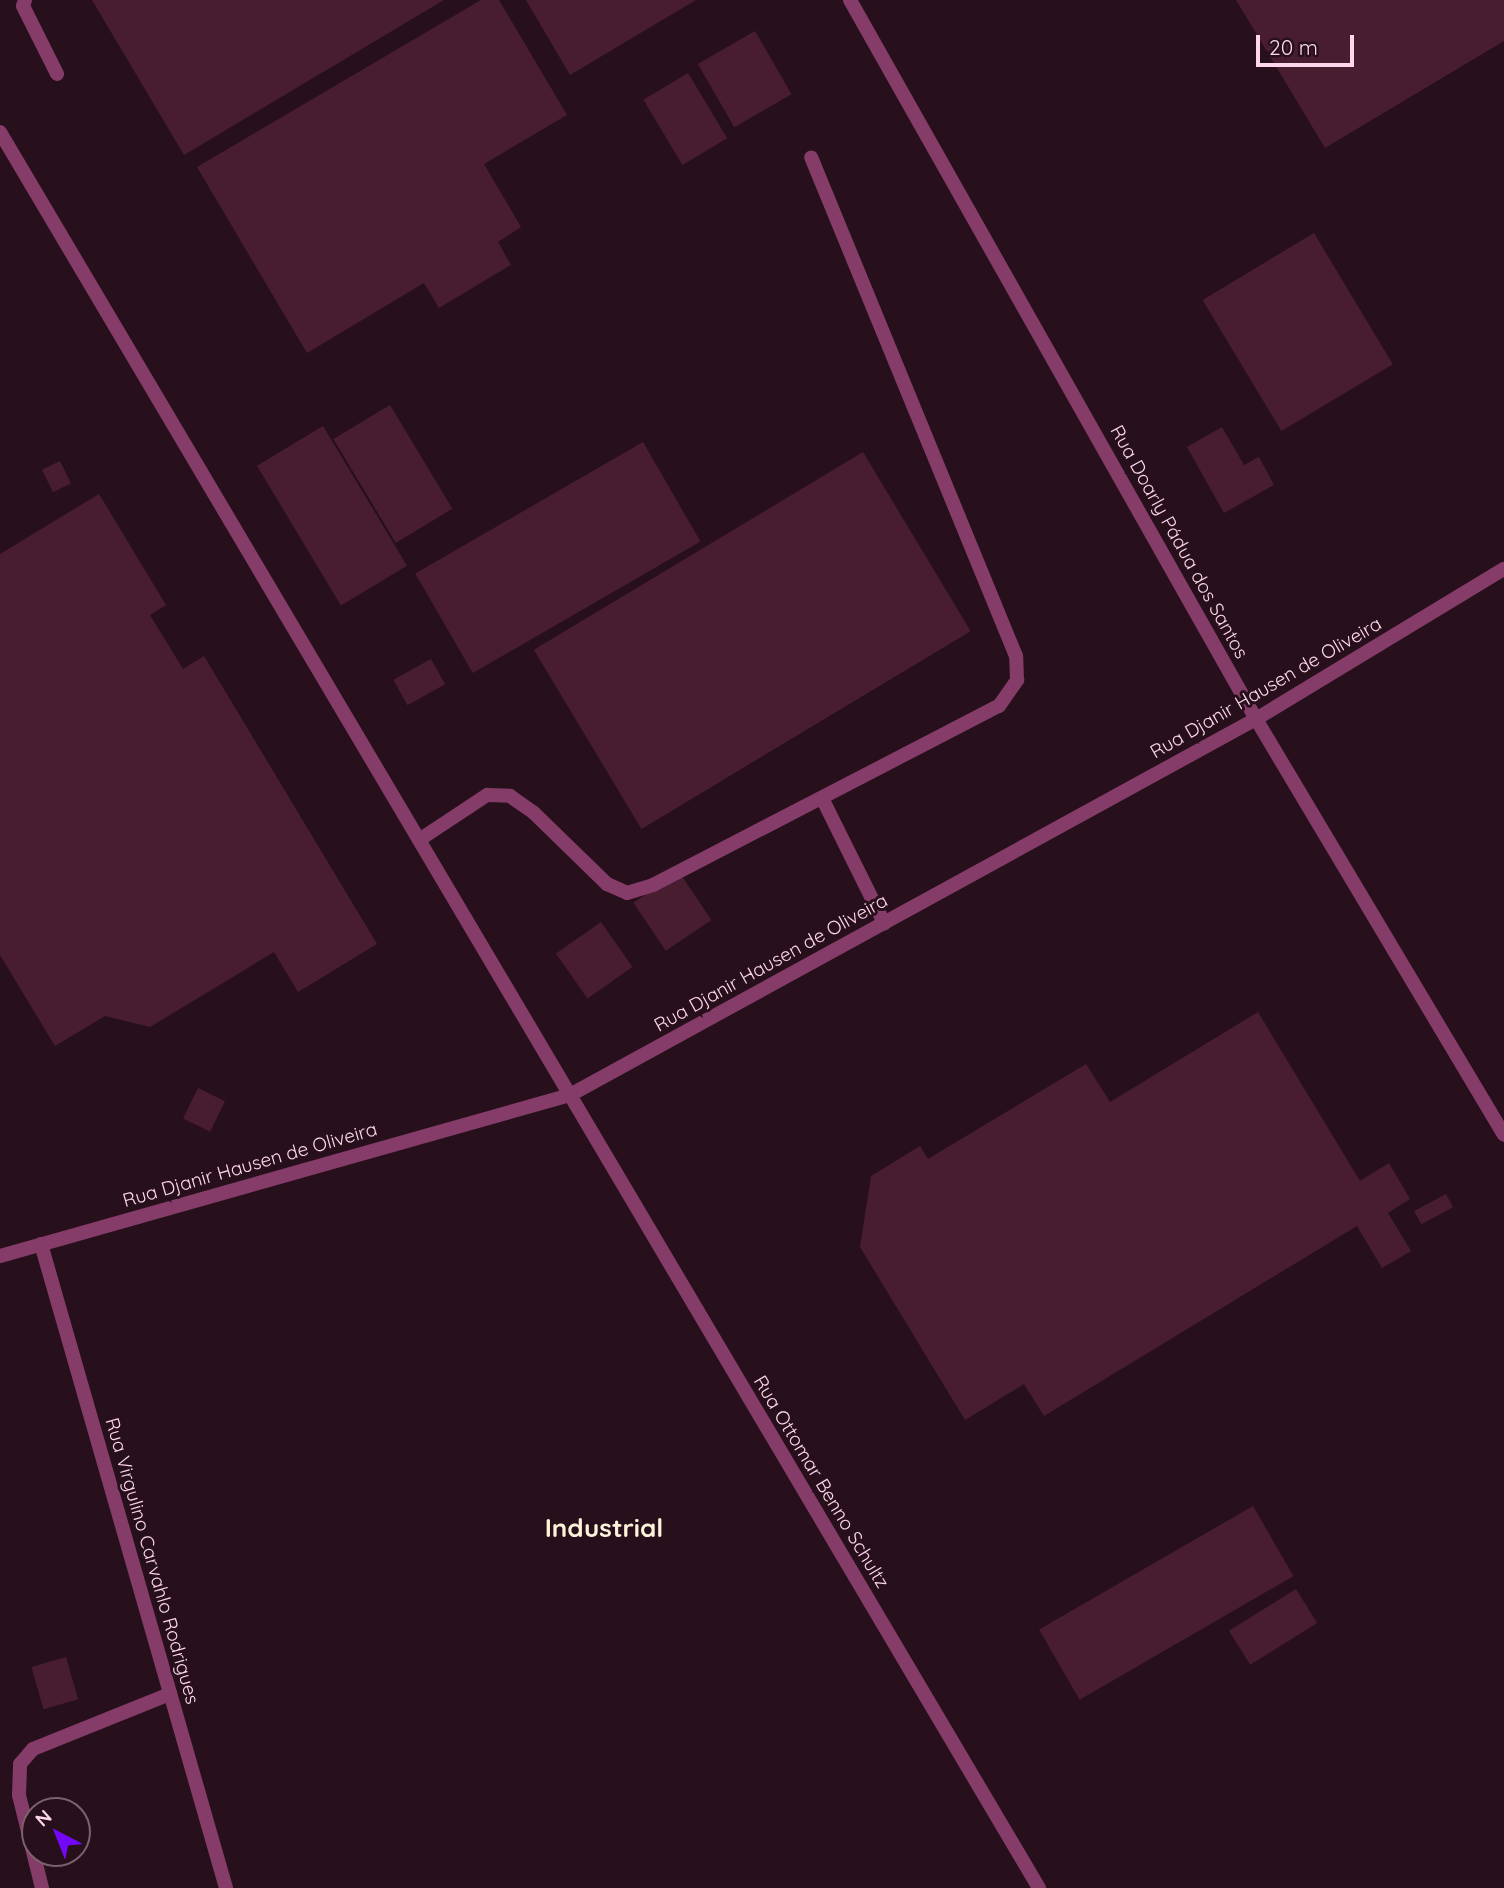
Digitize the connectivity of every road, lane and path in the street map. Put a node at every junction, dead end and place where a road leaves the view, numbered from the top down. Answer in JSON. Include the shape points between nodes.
{"nodes":[{"id":1,"x":25,"y":0,"type":"edge"},
{"id":2,"x":850,"y":0,"type":"edge"},
{"id":3,"x":57,"y":74,"type":"dead end"},
{"id":4,"x":0,"y":132,"type":"edge"},
{"id":5,"x":811,"y":157,"type":"dead end"},
{"id":6,"x":1504,"y":569,"type":"edge"},
{"id":7,"x":1256,"y":719,"type":"junction"},
{"id":8,"x":822,"y":798,"type":"junction"},
{"id":9,"x":419,"y":840,"type":"junction"},
{"id":10,"x":884,"y":923,"type":"junction"},
{"id":11,"x":570,"y":1095,"type":"junction"},
{"id":12,"x":1504,"y":1135,"type":"edge"},
{"id":13,"x":41,"y":1244,"type":"junction"},
{"id":14,"x":0,"y":1256,"type":"edge"},
{"id":15,"x":170,"y":1694,"type":"junction"},
{"id":16,"x":42,"y":1888,"type":"edge"},
{"id":17,"x":226,"y":1888,"type":"edge"},
{"id":18,"x":1039,"y":1888,"type":"edge"}],
"edges":[{"from":1,"to":3,"type":"street","via":[[23,6]]},
{"from":2,"to":7,"type":"street","name":"Rua Doarly Pádua dos Santos"},
{"from":4,"to":9,"type":"street","name":"Rua Ottomar Benno Schultz"},
{"from":5,"to":8,"type":"street","via":[[1016,656],[1017,680],[999,706]]},
{"from":6,"to":7,"type":"street","name":"Rua Djanir Hausen de Oliveira"},
{"from":7,"to":10,"type":"street","name":"Rua Djanir Hausen de Oliveira"},
{"from":7,"to":12,"type":"street","name":"Rua Doarly Pádua dos Santos"},
{"from":8,"to":9,"type":"street","via":[[653,885],[626,893],[607,884],[534,813],[510,796],[487,795]]},
{"from":8,"to":10,"type":"street"},
{"from":9,"to":11,"type":"street","name":"Rua Ottomar Benno Schultz"},
{"from":10,"to":11,"type":"street","name":"Rua Djanir Hausen de Oliveira"},
{"from":11,"to":13,"type":"street","name":"Rua Djanir Hausen de Oliveira"},
{"from":11,"to":18,"type":"street","name":"Rua Ottomar Benno Schultz"},
{"from":13,"to":14,"type":"street","name":"Rua Djanir Hausen de Oliveira"},
{"from":13,"to":15,"type":"street","name":"Rua Virgulino Carvahlo Rodrigues"},
{"from":15,"to":16,"type":"street","via":[[33,1749],[20,1763],[19,1795]]},
{"from":15,"to":17,"type":"street","name":"Rua Virgulino Carvahlo Rodrigues"}]}
